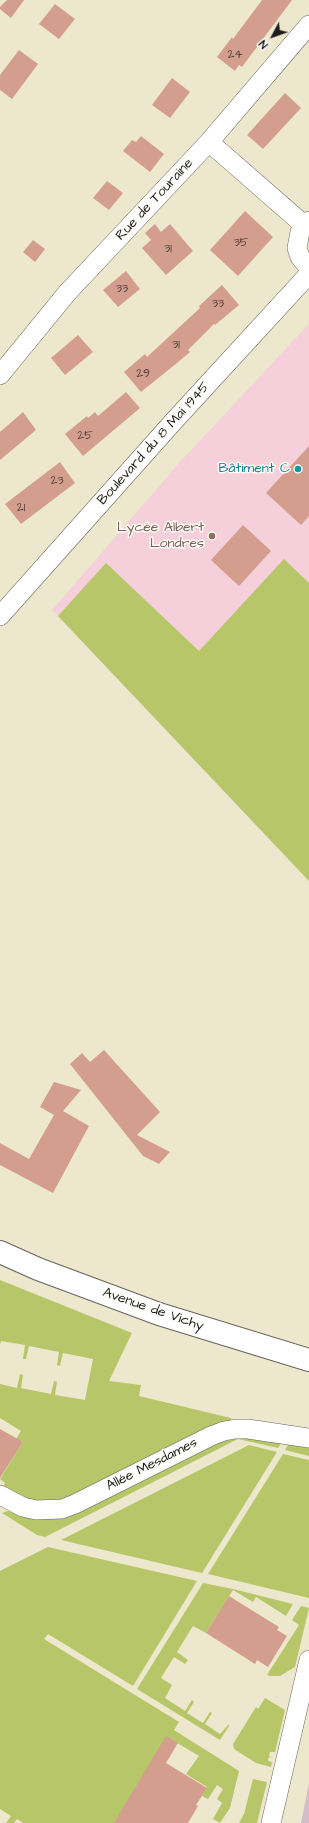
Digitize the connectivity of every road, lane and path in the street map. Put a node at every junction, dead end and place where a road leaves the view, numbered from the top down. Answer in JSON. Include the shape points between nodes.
{"nodes":[{"id":1,"x":309,"y":25,"type":"edge"},
{"id":2,"x":209,"y":142,"type":"junction"},
{"id":3,"x":307,"y":223,"type":"edge"},
{"id":4,"x":309,"y":268,"type":"edge"},
{"id":5,"x":309,"y":274,"type":"edge"},
{"id":6,"x":0,"y":375,"type":"edge"},
{"id":7,"x":0,"y":616,"type":"edge"},
{"id":8,"x":0,"y":1252,"type":"edge"},
{"id":9,"x":309,"y":1360,"type":"edge"},
{"id":10,"x":309,"y":1438,"type":"edge"},
{"id":11,"x":0,"y":1495,"type":"edge"},
{"id":12,"x":309,"y":1660,"type":"edge"},
{"id":13,"x":271,"y":1823,"type":"edge"}],
"edges":[{"from":1,"to":2,"type":"street","name":"Rue de Touraine"},
{"from":2,"to":3,"type":"street"},
{"from":2,"to":6,"type":"street","name":"Rue de Touraine","via":[[67,293]]},
{"from":3,"to":4,"type":"street","via":[[300,232],[297,248],[300,257]]},
{"from":5,"to":7,"type":"street","name":"Boulevard du 8 Mai 1945"},
{"from":8,"to":9,"type":"main road","name":"Avenue de Vichy","via":[[38,1269],[160,1314]]},
{"from":10,"to":11,"type":"street","name":"Allée Mesdames","via":[[248,1429],[224,1431],[62,1509],[36,1510],[23,1507]]},
{"from":12,"to":13,"type":"street"}]}
